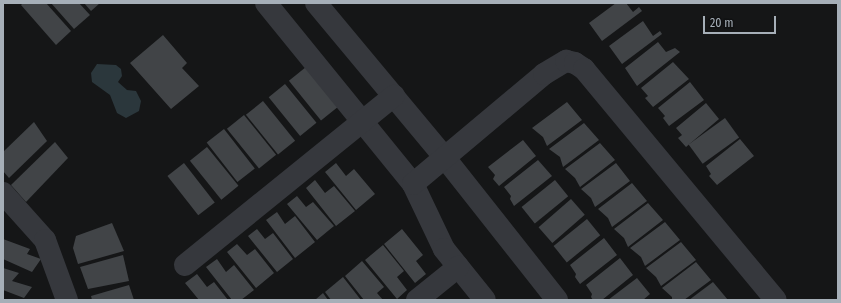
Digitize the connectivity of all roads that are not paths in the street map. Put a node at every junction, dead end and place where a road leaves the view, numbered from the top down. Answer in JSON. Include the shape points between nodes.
{"nodes":[{"id":1,"x":266,"y":3,"type":"edge"},
{"id":2,"x":316,"y":3,"type":"edge"},
{"id":3,"x":394,"y":96,"type":"junction"},
{"id":4,"x":364,"y":121,"type":"junction"},
{"id":5,"x":445,"y":158,"type":"junction"},
{"id":6,"x":413,"y":184,"type":"junction"},
{"id":7,"x":3,"y":193,"type":"edge"},
{"id":8,"x":185,"y":265,"type":"dead end"},
{"id":9,"x":458,"y":267,"type":"junction"},
{"id":10,"x":58,"y":273,"type":"junction"},
{"id":11,"x":49,"y":300,"type":"edge"},
{"id":12,"x":67,"y":300,"type":"edge"},
{"id":13,"x":417,"y":300,"type":"edge"},
{"id":14,"x":484,"y":300,"type":"edge"},
{"id":15,"x":557,"y":300,"type":"edge"},
{"id":16,"x":776,"y":300,"type":"edge"}],
"edges":[{"from":1,"to":4,"type":"street"},
{"from":2,"to":3,"type":"street"},
{"from":3,"to":4,"type":"street"},
{"from":3,"to":5,"type":"street"},
{"from":4,"to":6,"type":"street"},
{"from":4,"to":8,"type":"street"},
{"from":5,"to":6,"type":"street"},
{"from":5,"to":15,"type":"street"},
{"from":5,"to":16,"type":"street","via":[[552,68],[566,61],[575,64],[584,69]]},
{"from":6,"to":9,"type":"street","via":[[444,250]]},
{"from":7,"to":10,"type":"street","via":[[45,240]]},
{"from":9,"to":13,"type":"street"},
{"from":9,"to":14,"type":"street"},
{"from":10,"to":11,"type":"street"},
{"from":10,"to":12,"type":"street"}]}
